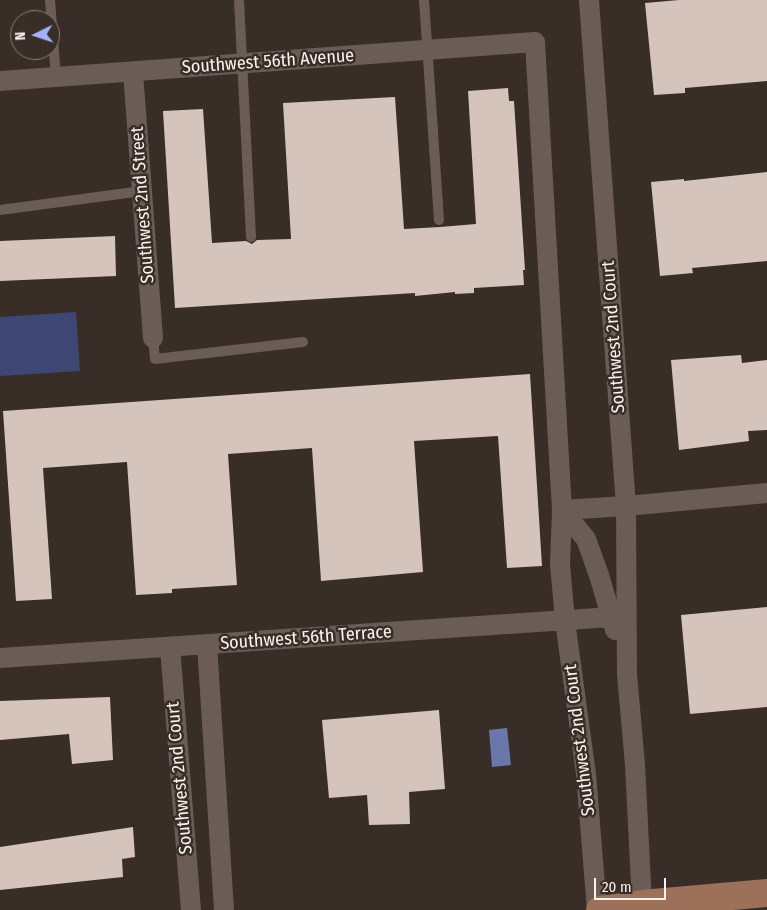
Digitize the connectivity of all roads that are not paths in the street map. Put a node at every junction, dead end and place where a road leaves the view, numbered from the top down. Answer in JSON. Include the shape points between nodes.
{"nodes":[{"id":1,"x":50,"y":0,"type":"edge"},
{"id":2,"x":239,"y":0,"type":"edge"},
{"id":3,"x":424,"y":0,"type":"edge"},
{"id":4,"x":589,"y":0,"type":"edge"},
{"id":5,"x":535,"y":42,"type":"joint"},
{"id":6,"x":427,"y":50,"type":"junction"},
{"id":7,"x":242,"y":64,"type":"junction"},
{"id":8,"x":133,"y":72,"type":"junction"},
{"id":9,"x":56,"y":78,"type":"junction"},
{"id":10,"x":0,"y":81,"type":"edge"},
{"id":11,"x":142,"y":191,"type":"junction"},
{"id":12,"x":0,"y":210,"type":"edge"},
{"id":13,"x":439,"y":220,"type":"dead end"},
{"id":14,"x":251,"y":237,"type":"dead end"},
{"id":15,"x":153,"y":338,"type":"joint"},
{"id":16,"x":303,"y":342,"type":"dead end"},
{"id":17,"x":767,"y":493,"type":"edge"},
{"id":18,"x":626,"y":506,"type":"junction"},
{"id":19,"x":562,"y":510,"type":"junction"},
{"id":20,"x":612,"y":617,"type":"junction"},
{"id":21,"x":565,"y":620,"type":"junction"},
{"id":22,"x":207,"y":644,"type":"junction"},
{"id":23,"x":170,"y":647,"type":"junction"},
{"id":24,"x":0,"y":658,"type":"edge"},
{"id":25,"x":627,"y":674,"type":"junction"},
{"id":26,"x":767,"y":892,"type":"edge"},
{"id":27,"x":642,"y":904,"type":"junction"},
{"id":28,"x":191,"y":910,"type":"edge"},
{"id":29,"x":224,"y":910,"type":"edge"},
{"id":30,"x":598,"y":910,"type":"edge"}],
"edges":[{"from":1,"to":9,"type":"lane"},
{"from":2,"to":7,"type":"lane"},
{"from":3,"to":6,"type":"lane"},
{"from":4,"to":18,"type":"street","name":"Southwest 2nd Court"},
{"from":5,"to":6,"type":"street","name":"Southwest 56th Avenue"},
{"from":5,"to":19,"type":"street","name":"Southwest 2nd Court"},
{"from":6,"to":7,"type":"street","name":"Southwest 56th Avenue"},
{"from":6,"to":13,"type":"lane"},
{"from":7,"to":8,"type":"street","name":"Southwest 56th Avenue"},
{"from":7,"to":14,"type":"lane"},
{"from":8,"to":9,"type":"street","name":"Southwest 56th Avenue"},
{"from":8,"to":11,"type":"street","name":"Southwest 2nd Street"},
{"from":9,"to":10,"type":"street","name":"Southwest 56th Avenue"},
{"from":11,"to":12,"type":"lane"},
{"from":11,"to":15,"type":"street","name":"Southwest 2nd Street"},
{"from":15,"to":16,"type":"lane","via":[[155,359]]},
{"from":17,"to":18,"type":"street"},
{"from":18,"to":19,"type":"street"},
{"from":18,"to":25,"type":"street","name":"Southwest 2nd Court"},
{"from":19,"to":20,"type":"street","name":"Southwest 2nd Court","via":[[586,539]]},
{"from":19,"to":21,"type":"street","name":"Southwest 2nd Court","via":[[560,564]]},
{"from":20,"to":21,"type":"street","name":"Southwest 56th Terrace"},
{"from":20,"to":25,"type":"street","name":"Southwest 2nd Court"},
{"from":21,"to":22,"type":"street","name":"Southwest 56th Terrace"},
{"from":21,"to":30,"type":"street","name":"Southwest 2nd Court","via":[[586,774]]},
{"from":22,"to":23,"type":"street","name":"Southwest 56th Terrace"},
{"from":22,"to":29,"type":"street","name":"Southwest 2nd Court"},
{"from":23,"to":24,"type":"street","name":"Southwest 56th Terrace"},
{"from":23,"to":28,"type":"street","name":"Southwest 2nd Court"},
{"from":25,"to":27,"type":"street","name":"Southwest 2nd Court"},
{"from":26,"to":27,"type":"main road"},
{"from":27,"to":30,"type":"main road"}]}
